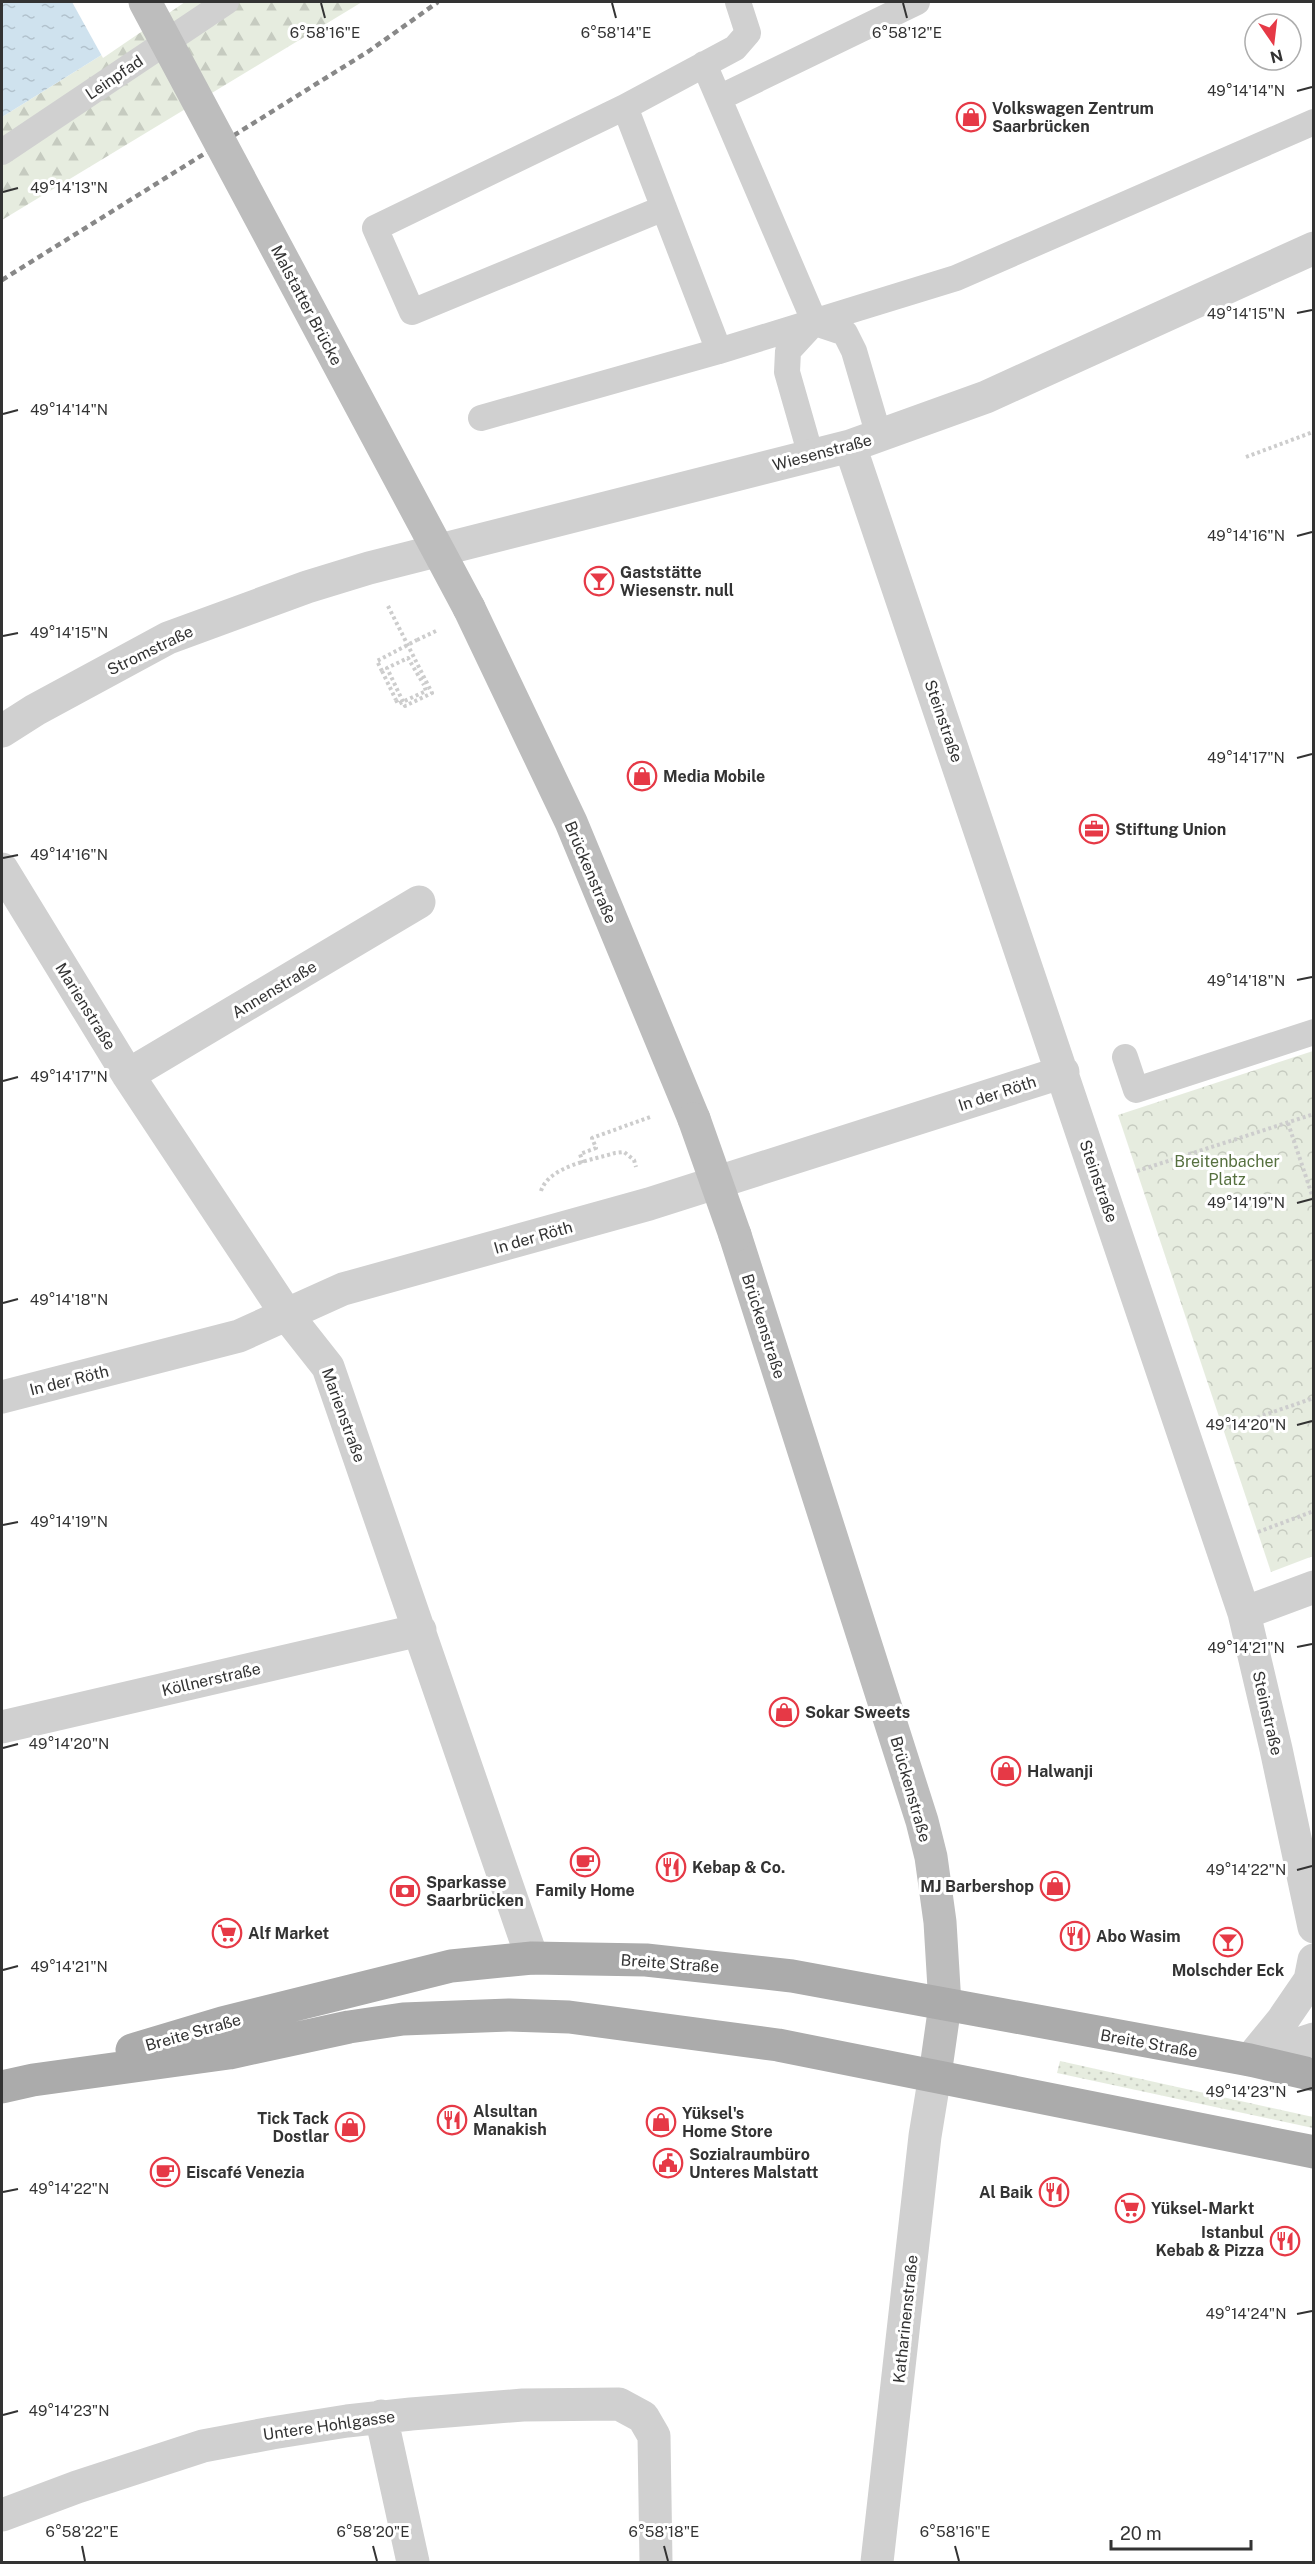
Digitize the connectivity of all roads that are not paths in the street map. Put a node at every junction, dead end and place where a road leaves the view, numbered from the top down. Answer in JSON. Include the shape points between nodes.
{"nodes":[{"id":1,"x":145,"y":2,"type":"edge"},
{"id":2,"x":226,"y":2,"type":"edge"},
{"id":3,"x":917,"y":2,"type":"edge"},
{"id":4,"x":744,"y":3,"type":"edge"},
{"id":5,"x":704,"y":64,"type":"junction"},
{"id":6,"x":718,"y":98,"type":"junction"},
{"id":7,"x":625,"y":107,"type":"junction"},
{"id":8,"x":1314,"y":122,"type":"edge"},
{"id":9,"x":2,"y":152,"type":"edge"},
{"id":10,"x":664,"y":208,"type":"junction"},
{"id":11,"x":1314,"y":248,"type":"edge"},
{"id":12,"x":815,"y":322,"type":"junction"},
{"id":13,"x":719,"y":351,"type":"junction"},
{"id":14,"x":481,"y":418,"type":"dead end"},
{"id":15,"x":865,"y":441,"type":"junction"},
{"id":16,"x":811,"y":456,"type":"junction"},
{"id":17,"x":307,"y":587,"type":"joint"},
{"id":18,"x":469,"y":608,"type":"joint"},
{"id":19,"x":2,"y":731,"type":"edge"},
{"id":20,"x":2,"y":870,"type":"edge"},
{"id":21,"x":418,"y":902,"type":"dead end"},
{"id":22,"x":1314,"y":1032,"type":"edge"},
{"id":23,"x":1125,"y":1057,"type":"dead end"},
{"id":24,"x":1063,"y":1072,"type":"junction"},
{"id":25,"x":128,"y":1075,"type":"junction"},
{"id":26,"x":287,"y":1315,"type":"junction"},
{"id":27,"x":2,"y":1397,"type":"edge"},
{"id":28,"x":1314,"y":1587,"type":"edge"},
{"id":29,"x":1244,"y":1613,"type":"junction"},
{"id":30,"x":420,"y":1630,"type":"junction"},
{"id":31,"x":2,"y":1727,"type":"edge"},
{"id":32,"x":1314,"y":1927,"type":"edge"},
{"id":33,"x":532,"y":1958,"type":"junction"},
{"id":34,"x":1314,"y":1960,"type":"edge"},
{"id":35,"x":945,"y":2005,"type":"junction"},
{"id":36,"x":1314,"y":2039,"type":"edge"},
{"id":37,"x":1250,"y":2060,"type":"junction"},
{"id":38,"x":935,"y":2075,"type":"junction"},
{"id":39,"x":1314,"y":2075,"type":"edge"},
{"id":40,"x":33,"y":2080,"type":"junction"},
{"id":41,"x":2,"y":2087,"type":"edge"},
{"id":42,"x":1314,"y":2152,"type":"edge"},
{"id":43,"x":381,"y":2416,"type":"junction"},
{"id":44,"x":2,"y":2515,"type":"edge"},
{"id":45,"x":413,"y":2562,"type":"edge"},
{"id":46,"x":656,"y":2562,"type":"edge"},
{"id":47,"x":877,"y":2562,"type":"edge"}],
"edges":[{"from":1,"to":18,"type":"main road","name":"Malstatter Brücke","bridge":true},
{"from":2,"to":9,"type":"lane","name":"Leinpfad"},
{"from":3,"to":6,"type":"lane"},
{"from":4,"to":5,"type":"lane","via":[[748,33],[735,48]]},
{"from":5,"to":6,"type":"lane"},
{"from":5,"to":7,"type":"lane"},
{"from":6,"to":12,"type":"lane"},
{"from":7,"to":10,"type":"lane"},
{"from":7,"to":10,"type":"lane","via":[[375,228],[412,312]]},
{"from":8,"to":12,"type":"lane","via":[[956,278]]},
{"from":10,"to":13,"type":"lane"},
{"from":11,"to":15,"type":"street","name":"Wiesenstraße","via":[[986,398]]},
{"from":12,"to":13,"type":"lane"},
{"from":12,"to":15,"type":"lane","via":[[845,333],[854,351]]},
{"from":12,"to":16,"type":"lane","via":[[788,351],[787,372]]},
{"from":13,"to":14,"type":"lane"},
{"from":15,"to":16,"type":"street","name":"Wiesenstraße"},
{"from":15,"to":24,"type":"street","name":"Steinstraße"},
{"from":16,"to":17,"type":"street","name":"Wiesenstraße"},
{"from":17,"to":19,"type":"street","name":"Stromstraße","via":[[168,638]]},
{"from":18,"to":35,"type":"main road","name":"Brückenstraße","bridge":true,"via":[[571,822],[694,1119],[735,1236],[931,1857]]},
{"from":20,"to":25,"type":"street","name":"Marienstraße"},
{"from":21,"to":25,"type":"street","name":"Annenstraße"},
{"from":22,"to":23,"type":"lane","via":[[1136,1090]]},
{"from":24,"to":26,"type":"street","name":"In der Röth","via":[[649,1204],[343,1289]]},
{"from":24,"to":29,"type":"street","name":"Steinstraße"},
{"from":25,"to":26,"type":"street","name":"Marienstraße"},
{"from":26,"to":27,"type":"street","name":"In der Röth","via":[[239,1336]]},
{"from":26,"to":30,"type":"street","name":"Marienstraße","via":[[328,1367]]},
{"from":28,"to":29,"type":"street"},
{"from":29,"to":32,"type":"street","name":"Steinstraße"},
{"from":30,"to":31,"type":"street","name":"Köllnerstraße"},
{"from":30,"to":33,"type":"street","name":"Marienstraße"},
{"from":33,"to":35,"type":"main road","name":"Breite Straße","via":[[718,1966]]},
{"from":33,"to":40,"type":"main road","name":"Breite Straße","via":[[451,1966],[334,1993]]},
{"from":34,"to":37,"type":"street","via":[[1310,1980]]},
{"from":35,"to":37,"type":"main road","name":"Breite Straße"},
{"from":35,"to":38,"type":"main road","name":"Brückenstraße"},
{"from":36,"to":37,"type":"street"},
{"from":37,"to":39,"type":"main road","name":"Breite Straße"},
{"from":38,"to":40,"type":"main road","name":"Breite Straße","via":[[728,2037],[569,2017],[509,2014],[403,2019],[229,2053]]},
{"from":38,"to":42,"type":"main road","name":"Breite Straße"},
{"from":38,"to":47,"type":"street","name":"Katharinenstraße"},
{"from":40,"to":41,"type":"main road","name":"Breite Straße"},
{"from":43,"to":44,"type":"street","name":"Untere Hohlgasse","via":[[203,2446]]},
{"from":43,"to":45,"type":"street"},
{"from":43,"to":46,"type":"street","name":"Untere Hohlgasse","via":[[523,2405],[620,2404],[643,2417],[654,2436]]}]}
